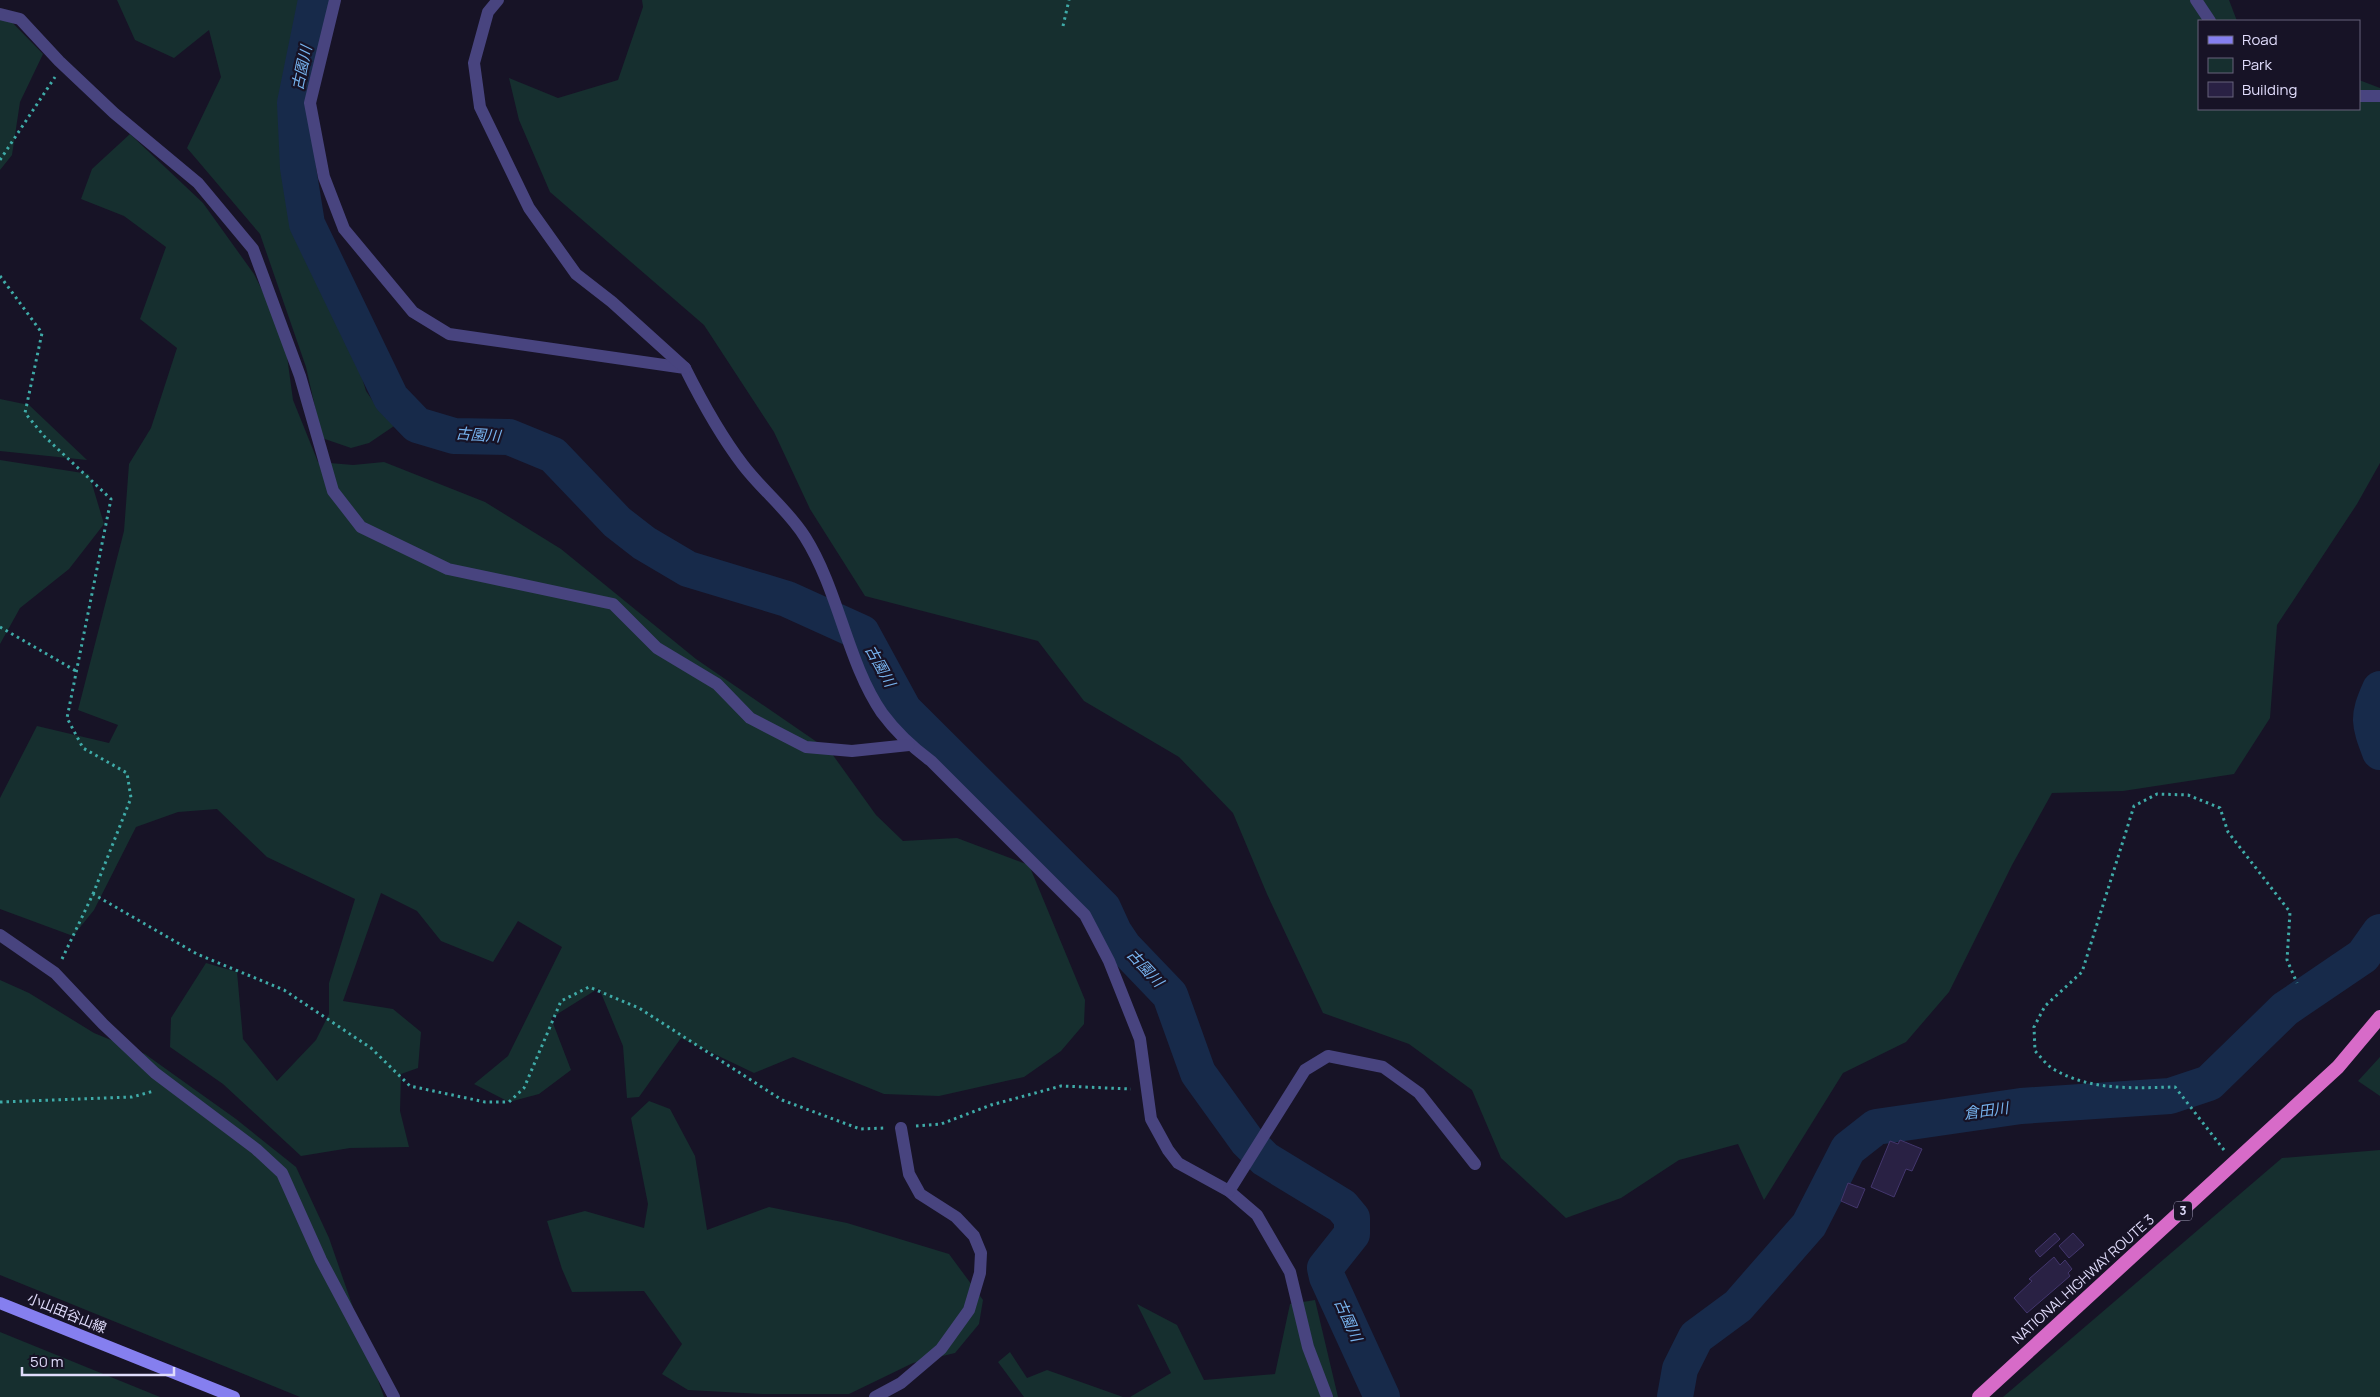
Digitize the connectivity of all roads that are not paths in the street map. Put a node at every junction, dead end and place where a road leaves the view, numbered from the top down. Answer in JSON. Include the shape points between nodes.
{"nodes":[{"id":1,"x":335,"y":0,"type":"edge"},
{"id":2,"x":498,"y":0,"type":"edge"},
{"id":3,"x":2196,"y":0,"type":"edge"},
{"id":4,"x":0,"y":14,"type":"edge"},
{"id":5,"x":2209,"y":20,"type":"edge"},
{"id":6,"x":2360,"y":96,"type":"edge"},
{"id":7,"x":2380,"y":96,"type":"edge"},
{"id":8,"x":685,"y":368,"type":"junction"},
{"id":9,"x":909,"y":745,"type":"junction"},
{"id":10,"x":0,"y":935,"type":"edge"},
{"id":11,"x":2380,"y":1017,"type":"edge"},
{"id":12,"x":901,"y":1128,"type":"road end"},
{"id":13,"x":1475,"y":1164,"type":"dead end"},
{"id":14,"x":1229,"y":1191,"type":"junction"},
{"id":15,"x":0,"y":1303,"type":"edge"},
{"id":16,"x":234,"y":1397,"type":"edge"},
{"id":17,"x":394,"y":1397,"type":"edge"},
{"id":18,"x":875,"y":1397,"type":"edge"},
{"id":19,"x":1327,"y":1397,"type":"edge"},
{"id":20,"x":1979,"y":1397,"type":"edge"}],
"edges":[{"from":1,"to":8,"type":"street","via":[[310,103],[324,177],[344,229],[412,312],[449,334]]},
{"from":2,"to":8,"type":"street","via":[[488,12],[474,63],[480,107],[530,208],[576,274]]},
{"from":3,"to":5,"type":"street"},
{"from":4,"to":9,"type":"street","via":[[20,19],[114,113],[198,183],[253,249],[300,376],[333,491],[361,528],[448,569],[613,604],[658,648],[717,684],[750,718],[806,748],[852,751]]},
{"from":6,"to":7,"type":"street"},
{"from":8,"to":9,"type":"street","via":[[708,413],[744,466],[805,536],[831,587],[859,667],[882,712]]},
{"from":9,"to":14,"type":"street","via":[[931,760],[1085,916],[1109,961],[1140,1039],[1151,1119],[1178,1163]]},
{"from":10,"to":17,"type":"street","via":[[55,973],[103,1024],[173,1086],[282,1172],[321,1260]]},
{"from":11,"to":20,"type":"highway","name":"NATIONAL HIGHWAY ROUTE 3","number":"3","via":[[2338,1067]]},
{"from":12,"to":18,"type":"street","via":[[908,1174],[920,1194],[956,1217],[974,1236],[981,1253],[980,1273],[968,1310],[940,1349],[900,1383]]},
{"from":13,"to":14,"type":"street","via":[[1419,1093],[1383,1067],[1328,1056],[1305,1070]]},
{"from":14,"to":19,"type":"street","via":[[1257,1216],[1290,1272],[1308,1347]]},
{"from":15,"to":16,"type":"main road","name":"小山田谷山線"}]}
